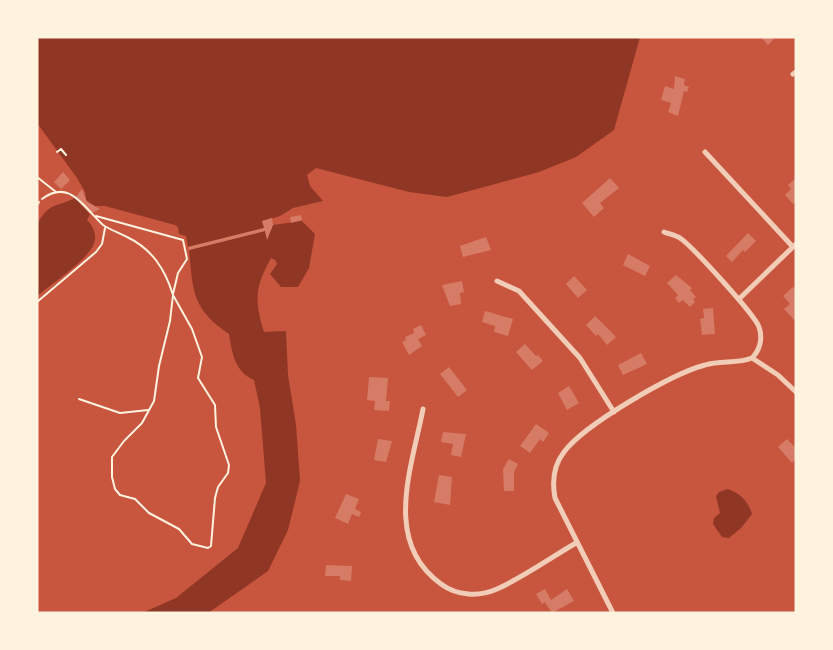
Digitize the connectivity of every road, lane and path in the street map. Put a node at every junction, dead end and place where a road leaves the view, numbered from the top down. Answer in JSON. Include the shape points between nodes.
{"nodes":[{"id":1,"x":57,"y":152,"type":"dead end"},
{"id":2,"x":705,"y":152,"type":"dead end"},
{"id":3,"x":66,"y":155,"type":"dead end"},
{"id":4,"x":37,"y":177,"type":"edge"},
{"id":5,"x":56,"y":193,"type":"junction"},
{"id":6,"x":38,"y":204,"type":"edge"},
{"id":7,"x":94,"y":215,"type":"junction"},
{"id":8,"x":105,"y":227,"type":"junction"},
{"id":9,"x":664,"y":232,"type":"dead end"},
{"id":10,"x":794,"y":246,"type":"edge"},
{"id":11,"x":497,"y":281,"type":"dead end"},
{"id":12,"x":173,"y":295,"type":"junction"},
{"id":13,"x":738,"y":299,"type":"junction"},
{"id":14,"x":37,"y":302,"type":"edge"},
{"id":15,"x":752,"y":358,"type":"junction"},
{"id":16,"x":796,"y":393,"type":"edge"},
{"id":17,"x":79,"y":399,"type":"dead end"},
{"id":18,"x":149,"y":410,"type":"junction"},
{"id":19,"x":423,"y":410,"type":"dead end"},
{"id":20,"x":614,"y":412,"type":"junction"},
{"id":21,"x":576,"y":544,"type":"junction"},
{"id":22,"x":612,"y":613,"type":"edge"}],
"edges":[{"from":1,"to":3,"type":"path","via":[[61,149]]},
{"from":2,"to":10,"type":"street"},
{"from":4,"to":5,"type":"path"},
{"from":5,"to":6,"type":"path"},
{"from":5,"to":7,"type":"path","via":[[75,195]]},
{"from":7,"to":8,"type":"path"},
{"from":7,"to":12,"type":"path","via":[[183,240],[187,259]]},
{"from":8,"to":12,"type":"path","via":[[150,253]]},
{"from":8,"to":14,"type":"path","via":[[96,252]]},
{"from":9,"to":13,"type":"street","via":[[680,238]]},
{"from":10,"to":13,"type":"street"},
{"from":11,"to":20,"type":"street","via":[[519,292],[580,358]]},
{"from":12,"to":18,"type":"path"},
{"from":12,"to":18,"type":"path","via":[[202,358],[198,378],[215,405],[216,427],[229,465],[215,498],[208,548],[192,544],[179,529],[115,489],[112,457]]},
{"from":13,"to":15,"type":"street","via":[[759,327],[760,344]]},
{"from":15,"to":16,"type":"street"},
{"from":15,"to":20,"type":"street","via":[[691,369]]},
{"from":17,"to":18,"type":"path","via":[[120,414]]},
{"from":19,"to":21,"type":"street","via":[[404,518],[411,548],[430,576],[458,593],[480,593],[496,589]]},
{"from":20,"to":21,"type":"street","via":[[579,435],[556,465],[555,498]]},
{"from":21,"to":22,"type":"street"}]}
